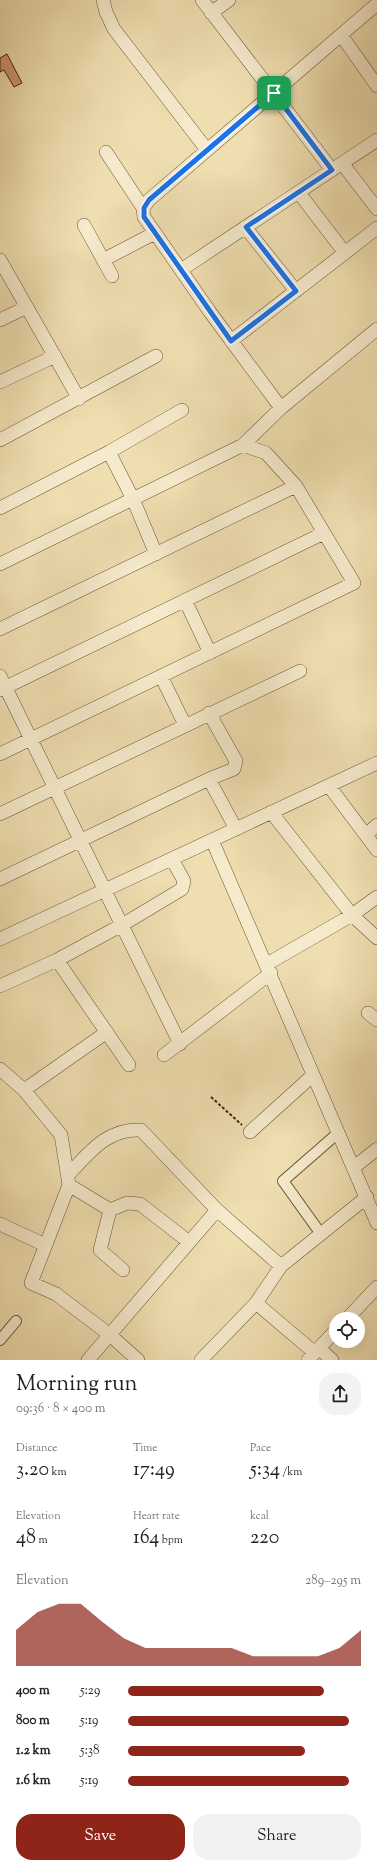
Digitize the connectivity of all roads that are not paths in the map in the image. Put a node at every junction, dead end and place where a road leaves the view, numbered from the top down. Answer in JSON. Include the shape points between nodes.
{"nodes":[{"id":1,"x":103,"y":0,"type":"edge"},
{"id":2,"x":202,"y":0,"type":"edge"},
{"id":3,"x":229,"y":0,"type":"edge"},
{"id":4,"x":377,"y":4,"type":"edge"},
{"id":5,"x":211,"y":13,"type":"junction"},
{"id":6,"x":341,"y":35,"type":"junction"},
{"id":7,"x":377,"y":86,"type":"edge"},
{"id":8,"x":274,"y":93,"type":"junction"},
{"id":9,"x":377,"y":140,"type":"edge"},
{"id":10,"x":207,"y":150,"type":"junction"},
{"id":11,"x":106,"y":152,"type":"dead end"},
{"id":12,"x":337,"y":167,"type":"junction"},
{"id":13,"x":298,"y":192,"type":"junction"},
{"id":14,"x":144,"y":208,"type":"junction"},
{"id":15,"x":377,"y":209,"type":"edge"},
{"id":16,"x":84,"y":225,"type":"dead end"},
{"id":17,"x":246,"y":227,"type":"junction"},
{"id":18,"x":377,"y":228,"type":"edge"},
{"id":19,"x":155,"y":233,"type":"junction"},
{"id":20,"x":345,"y":253,"type":"junction"},
{"id":21,"x":0,"y":260,"type":"edge"},
{"id":22,"x":103,"y":260,"type":"junction"},
{"id":23,"x":181,"y":270,"type":"junction"},
{"id":24,"x":112,"y":276,"type":"dead end"},
{"id":25,"x":296,"y":291,"type":"junction"},
{"id":26,"x":27,"y":307,"type":"junction"},
{"id":27,"x":0,"y":320,"type":"edge"},
{"id":28,"x":377,"y":329,"type":"edge"},
{"id":29,"x":231,"y":341,"type":"junction"},
{"id":30,"x":55,"y":356,"type":"junction"},
{"id":31,"x":156,"y":356,"type":"dead end"},
{"id":32,"x":0,"y":382,"type":"edge"},
{"id":33,"x":79,"y":399,"type":"junction"},
{"id":34,"x":281,"y":408,"type":"junction"},
{"id":35,"x":182,"y":410,"type":"dead end"},
{"id":36,"x":0,"y":440,"type":"edge"},
{"id":37,"x":244,"y":446,"type":"junction"},
{"id":38,"x":109,"y":452,"type":"junction"},
{"id":39,"x":296,"y":486,"type":"junction"},
{"id":40,"x":133,"y":499,"type":"junction"},
{"id":41,"x":0,"y":508,"type":"edge"},
{"id":42,"x":324,"y":533,"type":"junction"},
{"id":43,"x":156,"y":554,"type":"junction"},
{"id":44,"x":0,"y":564,"type":"edge"},
{"id":45,"x":185,"y":600,"type":"junction"},
{"id":46,"x":0,"y":629,"type":"edge"},
{"id":47,"x":210,"y":652,"type":"junction"},
{"id":48,"x":300,"y":671,"type":"dead end"},
{"id":49,"x":161,"y":676,"type":"junction"},
{"id":50,"x":2,"y":684,"type":"edge"},
{"id":51,"x":209,"y":713,"type":"junction"},
{"id":52,"x":185,"y":725,"type":"junction"},
{"id":53,"x":31,"y":739,"type":"junction"},
{"id":54,"x":0,"y":754,"type":"edge"},
{"id":55,"x":377,"y":763,"type":"edge"},
{"id":56,"x":209,"y":779,"type":"junction"},
{"id":57,"x":329,"y":786,"type":"junction"},
{"id":58,"x":55,"y":788,"type":"junction"},
{"id":59,"x":271,"y":812,"type":"junction"},
{"id":60,"x":0,"y":814,"type":"edge"},
{"id":61,"x":377,"y":825,"type":"edge"},
{"id":62,"x":236,"y":829,"type":"junction"},
{"id":63,"x":366,"y":835,"type":"junction"},
{"id":64,"x":80,"y":840,"type":"junction"},
{"id":65,"x":212,"y":840,"type":"junction"},
{"id":66,"x":377,"y":850,"type":"edge"},
{"id":67,"x":172,"y":859,"type":"junction"},
{"id":68,"x":0,"y":879,"type":"edge"},
{"id":69,"x":105,"y":890,"type":"junction"},
{"id":70,"x":377,"y":897,"type":"edge"},
{"id":71,"x":352,"y":915,"type":"junction"},
{"id":72,"x":122,"y":925,"type":"junction"},
{"id":73,"x":377,"y":938,"type":"edge"},
{"id":74,"x":0,"y":939,"type":"edge"},
{"id":75,"x":57,"y":960,"type":"junction"},
{"id":76,"x":269,"y":969,"type":"junction"},
{"id":77,"x":0,"y":986,"type":"edge"},
{"id":78,"x":107,"y":1032,"type":"junction"},
{"id":79,"x":180,"y":1044,"type":"junction"},
{"id":80,"x":164,"y":1055,"type":"dead end"},
{"id":81,"x":129,"y":1065,"type":"dead end"},
{"id":82,"x":0,"y":1069,"type":"edge"},
{"id":83,"x":312,"y":1076,"type":"junction"},
{"id":84,"x":24,"y":1090,"type":"junction"},
{"id":85,"x":250,"y":1132,"type":"road end"},
{"id":86,"x":338,"y":1133,"type":"junction"},
{"id":87,"x":377,"y":1149,"type":"edge"},
{"id":88,"x":353,"y":1168,"type":"junction"},
{"id":89,"x":68,"y":1180,"type":"junction"},
{"id":90,"x":367,"y":1197,"type":"junction"},
{"id":91,"x":110,"y":1210,"type":"junction"},
{"id":92,"x":217,"y":1210,"type":"junction"},
{"id":93,"x":377,"y":1223,"type":"edge"},
{"id":94,"x":0,"y":1224,"type":"edge"},
{"id":95,"x":321,"y":1234,"type":"junction"},
{"id":96,"x":189,"y":1242,"type":"junction"},
{"id":97,"x":46,"y":1245,"type":"junction"},
{"id":98,"x":281,"y":1266,"type":"junction"},
{"id":99,"x":123,"y":1270,"type":"dead end"},
{"id":100,"x":377,"y":1287,"type":"edge"},
{"id":101,"x":256,"y":1303,"type":"junction"},
{"id":102,"x":354,"y":1312,"type":"edge"},
{"id":103,"x":16,"y":1321,"type":"dead end"},
{"id":104,"x":110,"y":1335,"type":"junction"},
{"id":105,"x":329,"y":1338,"type":"edge"},
{"id":106,"x":0,"y":1340,"type":"edge"},
{"id":107,"x":314,"y":1354,"type":"edge"},
{"id":108,"x":88,"y":1360,"type":"edge"},
{"id":109,"x":138,"y":1360,"type":"edge"},
{"id":110,"x":201,"y":1360,"type":"edge"},
{"id":111,"x":332,"y":1360,"type":"edge"}],
"edges":[{"from":1,"to":10,"type":"street","via":[[114,29]]},
{"from":2,"to":5,"type":"street"},
{"from":3,"to":5,"type":"street"},
{"from":4,"to":6,"type":"street"},
{"from":5,"to":8,"type":"street"},
{"from":6,"to":7,"type":"street"},
{"from":6,"to":8,"type":"street"},
{"from":8,"to":10,"type":"street"},
{"from":8,"to":12,"type":"street"},
{"from":9,"to":12,"type":"street"},
{"from":10,"to":14,"type":"street","via":[[149,200]]},
{"from":11,"to":14,"type":"street"},
{"from":12,"to":13,"type":"street"},
{"from":12,"to":15,"type":"street"},
{"from":13,"to":17,"type":"street"},
{"from":13,"to":20,"type":"street"},
{"from":14,"to":19,"type":"street","via":[[144,217]]},
{"from":16,"to":22,"type":"street"},
{"from":17,"to":23,"type":"street"},
{"from":17,"to":25,"type":"street"},
{"from":18,"to":20,"type":"street"},
{"from":19,"to":22,"type":"street"},
{"from":19,"to":23,"type":"street"},
{"from":20,"to":25,"type":"street"},
{"from":21,"to":26,"type":"street"},
{"from":22,"to":24,"type":"street"},
{"from":23,"to":29,"type":"street"},
{"from":25,"to":29,"type":"street"},
{"from":26,"to":27,"type":"street"},
{"from":26,"to":30,"type":"street"},
{"from":28,"to":34,"type":"street"},
{"from":29,"to":34,"type":"street"},
{"from":30,"to":32,"type":"street"},
{"from":30,"to":33,"type":"street"},
{"from":31,"to":33,"type":"street"},
{"from":33,"to":36,"type":"street"},
{"from":34,"to":37,"type":"street"},
{"from":35,"to":38,"type":"street"},
{"from":37,"to":39,"type":"street","via":[[266,453]]},
{"from":37,"to":40,"type":"street"},
{"from":38,"to":40,"type":"street"},
{"from":38,"to":41,"type":"street"},
{"from":39,"to":42,"type":"street"},
{"from":39,"to":43,"type":"street"},
{"from":40,"to":43,"type":"street"},
{"from":40,"to":44,"type":"street"},
{"from":42,"to":45,"type":"street"},
{"from":42,"to":47,"type":"street","via":[[354,583]]},
{"from":43,"to":46,"type":"street"},
{"from":45,"to":47,"type":"street"},
{"from":45,"to":50,"type":"street"},
{"from":47,"to":49,"type":"street"},
{"from":48,"to":51,"type":"street"},
{"from":49,"to":52,"type":"street"},
{"from":49,"to":53,"type":"street"},
{"from":50,"to":53,"type":"street"},
{"from":51,"to":52,"type":"street"},
{"from":51,"to":56,"type":"street","via":[[236,761],[234,769]]},
{"from":52,"to":58,"type":"street"},
{"from":53,"to":54,"type":"street"},
{"from":53,"to":58,"type":"street"},
{"from":55,"to":57,"type":"street"},
{"from":56,"to":62,"type":"street"},
{"from":56,"to":64,"type":"street"},
{"from":57,"to":59,"type":"street"},
{"from":57,"to":63,"type":"street"},
{"from":58,"to":60,"type":"street"},
{"from":58,"to":64,"type":"street"},
{"from":59,"to":62,"type":"street"},
{"from":59,"to":71,"type":"street"},
{"from":61,"to":63,"type":"street"},
{"from":62,"to":65,"type":"street"},
{"from":63,"to":66,"type":"street"},
{"from":64,"to":68,"type":"street"},
{"from":64,"to":69,"type":"street"},
{"from":65,"to":67,"type":"street"},
{"from":65,"to":76,"type":"street"},
{"from":67,"to":69,"type":"street"},
{"from":67,"to":72,"type":"street","via":[[184,881],[182,889]]},
{"from":69,"to":72,"type":"street"},
{"from":69,"to":74,"type":"street"},
{"from":70,"to":71,"type":"street"},
{"from":71,"to":73,"type":"street"},
{"from":71,"to":76,"type":"street"},
{"from":72,"to":75,"type":"street"},
{"from":72,"to":79,"type":"street"},
{"from":75,"to":77,"type":"street"},
{"from":75,"to":78,"type":"street"},
{"from":76,"to":79,"type":"street"},
{"from":76,"to":83,"type":"street"},
{"from":78,"to":81,"type":"street"},
{"from":78,"to":84,"type":"street"},
{"from":79,"to":80,"type":"street"},
{"from":82,"to":84,"type":"street"},
{"from":83,"to":85,"type":"street"},
{"from":83,"to":86,"type":"street"},
{"from":84,"to":89,"type":"street","via":[[61,1134]]},
{"from":86,"to":88,"type":"street"},
{"from":86,"to":95,"type":"street","via":[[283,1181]]},
{"from":87,"to":88,"type":"street"},
{"from":88,"to":90,"type":"street"},
{"from":89,"to":91,"type":"street"},
{"from":89,"to":92,"type":"street","via":[[102,1140],[129,1130],[141,1130]]},
{"from":89,"to":97,"type":"street"},
{"from":90,"to":93,"type":"street"},
{"from":90,"to":95,"type":"street"},
{"from":91,"to":96,"type":"street","via":[[127,1203],[140,1204]]},
{"from":91,"to":99,"type":"street","via":[[100,1250]]},
{"from":92,"to":96,"type":"street"},
{"from":92,"to":98,"type":"street"},
{"from":94,"to":97,"type":"street"},
{"from":95,"to":98,"type":"street"},
{"from":96,"to":104,"type":"street"},
{"from":97,"to":104,"type":"street","via":[[31,1283],[56,1294]]},
{"from":98,"to":101,"type":"street"},
{"from":100,"to":102,"type":"street"},
{"from":101,"to":107,"type":"street"},
{"from":101,"to":110,"type":"street"},
{"from":103,"to":106,"type":"street"},
{"from":104,"to":108,"type":"street"},
{"from":104,"to":109,"type":"street"},
{"from":105,"to":107,"type":"street"},
{"from":107,"to":111,"type":"street"}]}
